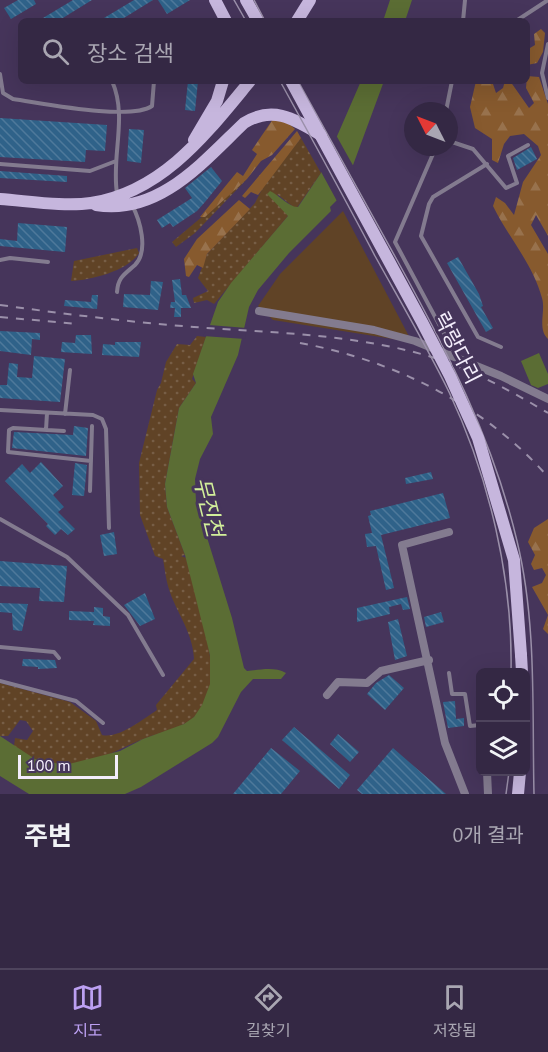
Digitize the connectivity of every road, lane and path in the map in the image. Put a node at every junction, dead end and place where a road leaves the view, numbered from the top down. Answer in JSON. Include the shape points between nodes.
{"nodes":[{"id":1,"x":214,"y":0,"type":"edge"},
{"id":2,"x":246,"y":0,"type":"edge"},
{"id":3,"x":310,"y":0,"type":"edge"},
{"id":4,"x":465,"y":0,"type":"edge"},
{"id":5,"x":548,"y":0,"type":"edge"},
{"id":6,"x":220,"y":18,"type":"edge"},
{"id":7,"x":224,"y":18,"type":"edge"},
{"id":8,"x":256,"y":18,"type":"edge"},
{"id":9,"x":299,"y":18,"type":"edge"},
{"id":10,"x":463,"y":18,"type":"edge"},
{"id":11,"x":521,"y":18,"type":"edge"},
{"id":12,"x":548,"y":44,"type":"edge"},
{"id":13,"x":0,"y":74,"type":"edge"},
{"id":14,"x":113,"y":84,"type":"edge"},
{"id":15,"x":154,"y":84,"type":"edge"},
{"id":16,"x":222,"y":84,"type":"edge"},
{"id":17,"x":247,"y":84,"type":"edge"},
{"id":18,"x":293,"y":84,"type":"edge"},
{"id":19,"x":451,"y":84,"type":"edge"},
{"id":20,"x":548,"y":98,"type":"edge"},
{"id":21,"x":448,"y":102,"type":"edge"},
{"id":22,"x":120,"y":114,"type":"junction"},
{"id":23,"x":321,"y":135,"type":"junction"},
{"id":24,"x":458,"y":144,"type":"edge"},
{"id":25,"x":528,"y":145,"type":"dead end"},
{"id":26,"x":187,"y":154,"type":"junction"},
{"id":27,"x":432,"y":156,"type":"edge"},
{"id":28,"x":116,"y":161,"type":"junction"},
{"id":29,"x":0,"y":164,"type":"edge"},
{"id":30,"x":487,"y":164,"type":"junction"},
{"id":31,"x":118,"y":197,"type":"junction"},
{"id":32,"x":0,"y":199,"type":"edge"},
{"id":33,"x":89,"y":204,"type":"junction"},
{"id":34,"x":135,"y":204,"type":"junction"},
{"id":35,"x":0,"y":260,"type":"edge"},
{"id":36,"x":48,"y":262,"type":"dead end"},
{"id":37,"x":117,"y":292,"type":"dead end"},
{"id":38,"x":259,"y":311,"type":"dead end"},
{"id":39,"x":501,"y":347,"type":"dead end"},
{"id":40,"x":456,"y":356,"type":"junction"},
{"id":41,"x":70,"y":370,"type":"dead end"},
{"id":42,"x":548,"y":399,"type":"edge"},
{"id":43,"x":0,"y":410,"type":"edge"},
{"id":44,"x":47,"y":413,"type":"junction"},
{"id":45,"x":65,"y":414,"type":"junction"},
{"id":46,"x":92,"y":426,"type":"dead end"},
{"id":47,"x":46,"y":430,"type":"junction"},
{"id":48,"x":64,"y":431,"type":"dead end"},
{"id":49,"x":91,"y":461,"type":"junction"},
{"id":50,"x":90,"y":491,"type":"dead end"},
{"id":51,"x":0,"y":519,"type":"edge"},
{"id":52,"x":110,"y":528,"type":"dead end"},
{"id":53,"x":449,"y":532,"type":"dead end"},
{"id":54,"x":0,"y":647,"type":"edge"},
{"id":55,"x":59,"y":658,"type":"dead end"},
{"id":56,"x":429,"y":660,"type":"junction"},
{"id":57,"x":522,"y":668,"type":"edge"},
{"id":58,"x":449,"y":673,"type":"dead end"},
{"id":59,"x":163,"y":675,"type":"dead end"},
{"id":60,"x":0,"y":681,"type":"edge"},
{"id":61,"x":327,"y":695,"type":"dead end"},
{"id":62,"x":103,"y":723,"type":"dead end"},
{"id":63,"x":476,"y":725,"type":"edge"},
{"id":64,"x":487,"y":776,"type":"edge"},
{"id":65,"x":520,"y":776,"type":"edge"},
{"id":66,"x":465,"y":794,"type":"edge"},
{"id":67,"x":488,"y":794,"type":"edge"},
{"id":68,"x":518,"y":794,"type":"edge"}],
"edges":[{"from":1,"to":6,"type":"main road"},
{"from":1,"to":7,"type":"main road"},
{"from":2,"to":8,"type":"main road"},
{"from":3,"to":9,"type":"main road"},
{"from":4,"to":10,"type":"lane"},
{"from":5,"to":11,"type":"lane"},
{"from":12,"to":20,"type":"lane","via":[[542,73]]},
{"from":13,"to":22,"type":"lane","via":[[3,93],[13,99]]},
{"from":14,"to":22,"type":"lane"},
{"from":15,"to":22,"type":"lane","via":[[152,106]]},
{"from":16,"to":26,"type":"main road","via":[[217,101]]},
{"from":17,"to":26,"type":"main road"},
{"from":18,"to":23,"type":"main road","name":"락랑다리","bridge":true},
{"from":19,"to":21,"type":"lane"},
{"from":22,"to":28,"type":"lane"},
{"from":23,"to":34,"type":"main road","via":[[284,116],[259,115],[244,123],[164,193]]},
{"from":23,"to":57,"type":"main road","name":"락랑다리","bridge":true,"via":[[441,358],[478,438],[514,560]]},
{"from":24,"to":30,"type":"lane","via":[[472,149]]},
{"from":25,"to":30,"type":"lane","via":[[508,156],[517,177],[514,187],[503,186]]},
{"from":26,"to":31,"type":"main road","via":[[157,178]]},
{"from":27,"to":40,"type":"lane","via":[[395,242]]},
{"from":28,"to":29,"type":"lane","via":[[90,171]]},
{"from":28,"to":31,"type":"lane"},
{"from":30,"to":39,"type":"lane","via":[[433,197],[421,236],[478,336]]},
{"from":31,"to":33,"type":"main road"},
{"from":32,"to":33,"type":"main road"},
{"from":33,"to":34,"type":"main road","via":[[114,208]]},
{"from":34,"to":37,"type":"lane","via":[[140,220],[141,255],[121,276]]},
{"from":35,"to":36,"type":"lane"},
{"from":38,"to":40,"type":"street","via":[[374,330]]},
{"from":40,"to":42,"type":"street"},
{"from":41,"to":45,"type":"lane"},
{"from":43,"to":44,"type":"lane"},
{"from":44,"to":45,"type":"lane"},
{"from":44,"to":47,"type":"lane"},
{"from":45,"to":52,"type":"lane","via":[[98,416],[105,423]]},
{"from":46,"to":49,"type":"lane"},
{"from":47,"to":48,"type":"lane"},
{"from":47,"to":49,"type":"lane","via":[[9,430],[8,452]]},
{"from":49,"to":50,"type":"lane"},
{"from":51,"to":59,"type":"lane","via":[[67,557],[128,615]]},
{"from":53,"to":56,"type":"street","via":[[402,545]]},
{"from":54,"to":55,"type":"lane","via":[[54,652]]},
{"from":56,"to":61,"type":"street","via":[[381,671],[367,683],[338,682]]},
{"from":56,"to":66,"type":"street","via":[[445,743]]},
{"from":58,"to":63,"type":"lane","via":[[452,694],[465,694],[470,726]]},
{"from":60,"to":62,"type":"lane","via":[[76,701]]},
{"from":64,"to":67,"type":"street"},
{"from":65,"to":68,"type":"main road"}]}
